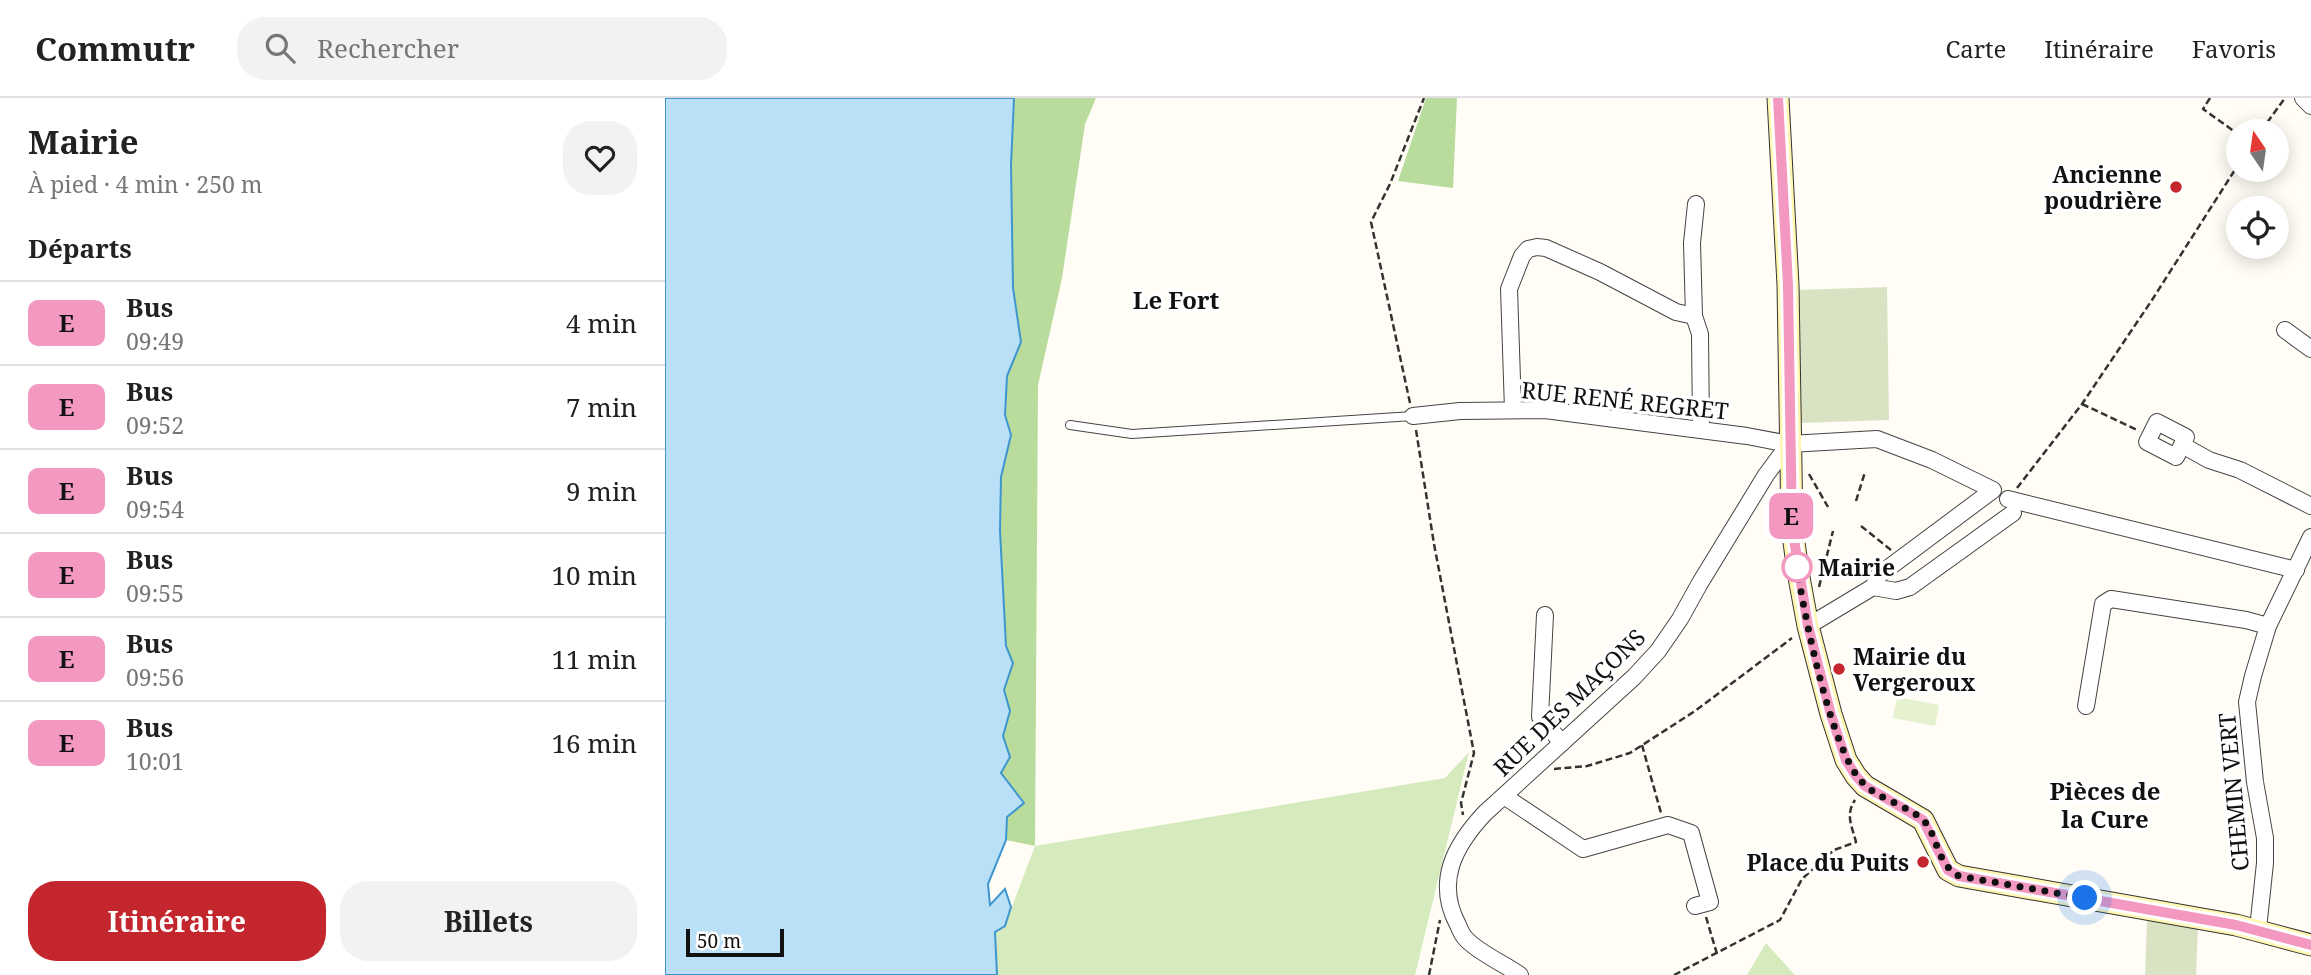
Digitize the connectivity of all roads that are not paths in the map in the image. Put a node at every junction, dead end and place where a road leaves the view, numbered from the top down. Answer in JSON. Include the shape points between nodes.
{"nodes":[{"id":1,"x":1778,"y":98,"type":"edge"},
{"id":2,"x":2303,"y":98,"type":"edge"},
{"id":3,"x":2311,"y":106,"type":"edge"},
{"id":4,"x":1696,"y":204,"type":"dead end"},
{"id":5,"x":1694,"y":316,"type":"junction"},
{"id":6,"x":2284,"y":330,"type":"dead end"},
{"id":7,"x":2311,"y":349,"type":"edge"},
{"id":8,"x":1513,"y":410,"type":"junction"},
{"id":9,"x":1413,"y":416,"type":"joint"},
{"id":10,"x":1070,"y":425,"type":"dead end"},
{"id":11,"x":1701,"y":429,"type":"junction"},
{"id":12,"x":2150,"y":436,"type":"road end"},
{"id":13,"x":1789,"y":444,"type":"junction"},
{"id":14,"x":2311,"y":506,"type":"edge"},
{"id":15,"x":2311,"y":537,"type":"edge"},
{"id":16,"x":2296,"y":570,"type":"junction"},
{"id":17,"x":1873,"y":587,"type":"junction"},
{"id":18,"x":1545,"y":615,"type":"dead end"},
{"id":19,"x":1808,"y":626,"type":"junction"},
{"id":20,"x":2268,"y":626,"type":"junction"},
{"id":21,"x":2086,"y":705,"type":"dead end"},
{"id":22,"x":1562,"y":743,"type":"junction"},
{"id":23,"x":1504,"y":796,"type":"junction"},
{"id":24,"x":1695,"y":906,"type":"dead end"},
{"id":25,"x":2257,"y":929,"type":"junction"},
{"id":26,"x":2311,"y":945,"type":"edge"},
{"id":27,"x":1520,"y":975,"type":"edge"}],
"edges":[{"from":1,"to":13,"type":"street","via":[[1788,285]]},
{"from":2,"to":3,"type":"street"},
{"from":4,"to":5,"type":"street"},
{"from":5,"to":8,"type":"street","via":[[1676,313],[1546,248],[1528,249],[1509,289]]},
{"from":5,"to":11,"type":"street","via":[[1700,334]]},
{"from":6,"to":7,"type":"street"},
{"from":8,"to":9,"type":"street","name":"RUE RENÉ REGRET"},
{"from":8,"to":11,"type":"street","name":"RUE RENÉ REGRET"},
{"from":9,"to":10,"type":"lane","via":[[1132,434]]},
{"from":11,"to":13,"type":"street","name":"RUE RENÉ REGRET"},
{"from":12,"to":14,"type":"street","via":[[2157,422],[2186,437],[2182,446]]},
{"from":13,"to":17,"type":"street","name":"RUE RENÉ REGRET","via":[[1884,440],[1993,490],[1879,575]]},
{"from":13,"to":19,"type":"street","via":[[1792,527]]},
{"from":13,"to":22,"type":"street","name":"RUE DES MAÇONS","via":[[1658,651]]},
{"from":15,"to":16,"type":"street","name":"CHEMIN VERT"},
{"from":16,"to":17,"type":"street","via":[[2011,506],[1910,587],[1896,591]]},
{"from":16,"to":20,"type":"street","name":"CHEMIN VERT"},
{"from":17,"to":19,"type":"street"},
{"from":18,"to":22,"type":"street","via":[[1540,717]]},
{"from":19,"to":25,"type":"street","via":[[1846,760],[1865,786],[1923,820],[1948,870],[1959,876]]},
{"from":20,"to":21,"type":"street","via":[[2111,599],[2103,604]]},
{"from":20,"to":25,"type":"street","name":"CHEMIN VERT","via":[[2247,702],[2265,838]]},
{"from":22,"to":23,"type":"street","name":"RUE DES MAÇONS"},
{"from":23,"to":24,"type":"street","via":[[1583,849],[1668,825],[1691,834],[1710,902]]},
{"from":23,"to":27,"type":"street","name":"RUE DES MAÇONS","via":[[1467,832],[1454,858],[1446,891],[1465,938]]},
{"from":25,"to":26,"type":"street"}]}
